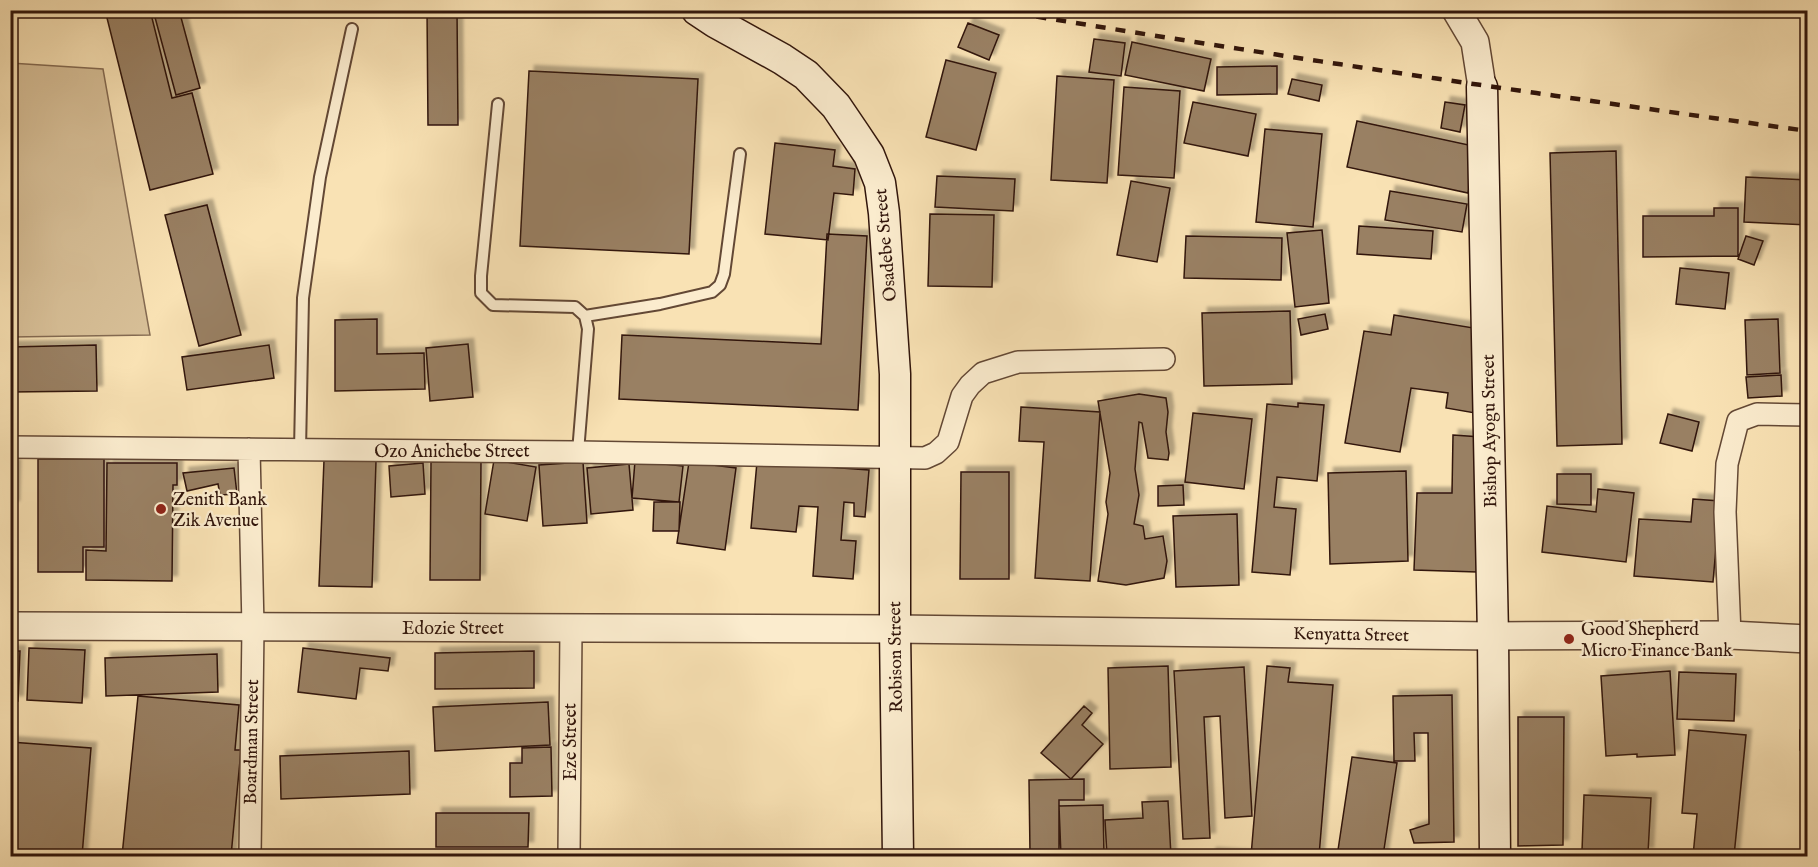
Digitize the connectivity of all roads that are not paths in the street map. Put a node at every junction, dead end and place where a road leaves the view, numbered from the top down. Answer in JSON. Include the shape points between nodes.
{"nodes":[{"id":1,"x":697,"y":10,"type":"edge"},
{"id":2,"x":1456,"y":10,"type":"edge"},
{"id":3,"x":352,"y":29,"type":"dead end"},
{"id":4,"x":1482,"y":87,"type":"joint"},
{"id":5,"x":498,"y":104,"type":"dead end"},
{"id":6,"x":740,"y":154,"type":"dead end"},
{"id":7,"x":585,"y":316,"type":"junction"},
{"id":8,"x":1164,"y":359,"type":"dead end"},
{"id":9,"x":1808,"y":414,"type":"edge"},
{"id":10,"x":10,"y":447,"type":"edge"},
{"id":11,"x":249,"y":449,"type":"junction"},
{"id":12,"x":300,"y":450,"type":"junction"},
{"id":13,"x":578,"y":452,"type":"junction"},
{"id":14,"x":894,"y":458,"type":"junction"},
{"id":15,"x":10,"y":626,"type":"edge"},
{"id":16,"x":253,"y":627,"type":"junction"},
{"id":17,"x":571,"y":628,"type":"junction"},
{"id":18,"x":895,"y":629,"type":"junction"},
{"id":19,"x":1730,"y":635,"type":"junction"},
{"id":20,"x":1493,"y":636,"type":"junction"},
{"id":21,"x":1808,"y":639,"type":"edge"},
{"id":22,"x":250,"y":856,"type":"edge"},
{"id":23,"x":569,"y":856,"type":"edge"},
{"id":24,"x":898,"y":856,"type":"edge"},
{"id":25,"x":1495,"y":856,"type":"edge"}],
"edges":[{"from":1,"to":14,"type":"main road","name":"Osadebe Street","via":[[806,75],[836,106],[869,155],[880,183],[884,213],[895,374]]},
{"from":2,"to":4,"type":"street","name":"Bishop Ayogu Street","via":[[1475,42]]},
{"from":3,"to":12,"type":"lane","via":[[320,177],[303,298]]},
{"from":4,"to":20,"type":"main road","name":"Bishop Ayogu Street"},
{"from":5,"to":7,"type":"lane","via":[[481,293],[493,305],[575,308]]},
{"from":6,"to":7,"type":"lane","via":[[720,285],[712,292],[660,304]]},
{"from":7,"to":13,"type":"lane","via":[[588,329]]},
{"from":8,"to":14,"type":"street","name":"Ozo Anichebe Street","via":[[1018,362],[983,373],[963,396],[948,442],[925,458]]},
{"from":9,"to":19,"type":"street","via":[[1756,414],[1738,421],[1727,464],[1725,512]]},
{"from":10,"to":11,"type":"street","name":"Ozo Anichebe Street"},
{"from":11,"to":12,"type":"street","name":"Ozo Anichebe Street"},
{"from":11,"to":16,"type":"street","name":"Boardman Street"},
{"from":12,"to":13,"type":"street","name":"Ozo Anichebe Street"},
{"from":13,"to":14,"type":"street","name":"Ozo Anichebe Street"},
{"from":14,"to":18,"type":"main road","name":"Robison Street"},
{"from":15,"to":16,"type":"street","name":"Edozie Street"},
{"from":16,"to":17,"type":"street","name":"Edozie Street"},
{"from":16,"to":22,"type":"street","name":"Boardman Street"},
{"from":17,"to":18,"type":"street","name":"Edozie Street"},
{"from":17,"to":23,"type":"street","name":"Eze Street"},
{"from":18,"to":20,"type":"street","name":"Kenyatta Street"},
{"from":18,"to":24,"type":"main road","name":"Robison Street"},
{"from":19,"to":20,"type":"street","name":"Kenyatta Street"},
{"from":19,"to":21,"type":"street","name":"Kenyatta Street"},
{"from":20,"to":25,"type":"main road","name":"Bishop Ayogu Street"}]}
